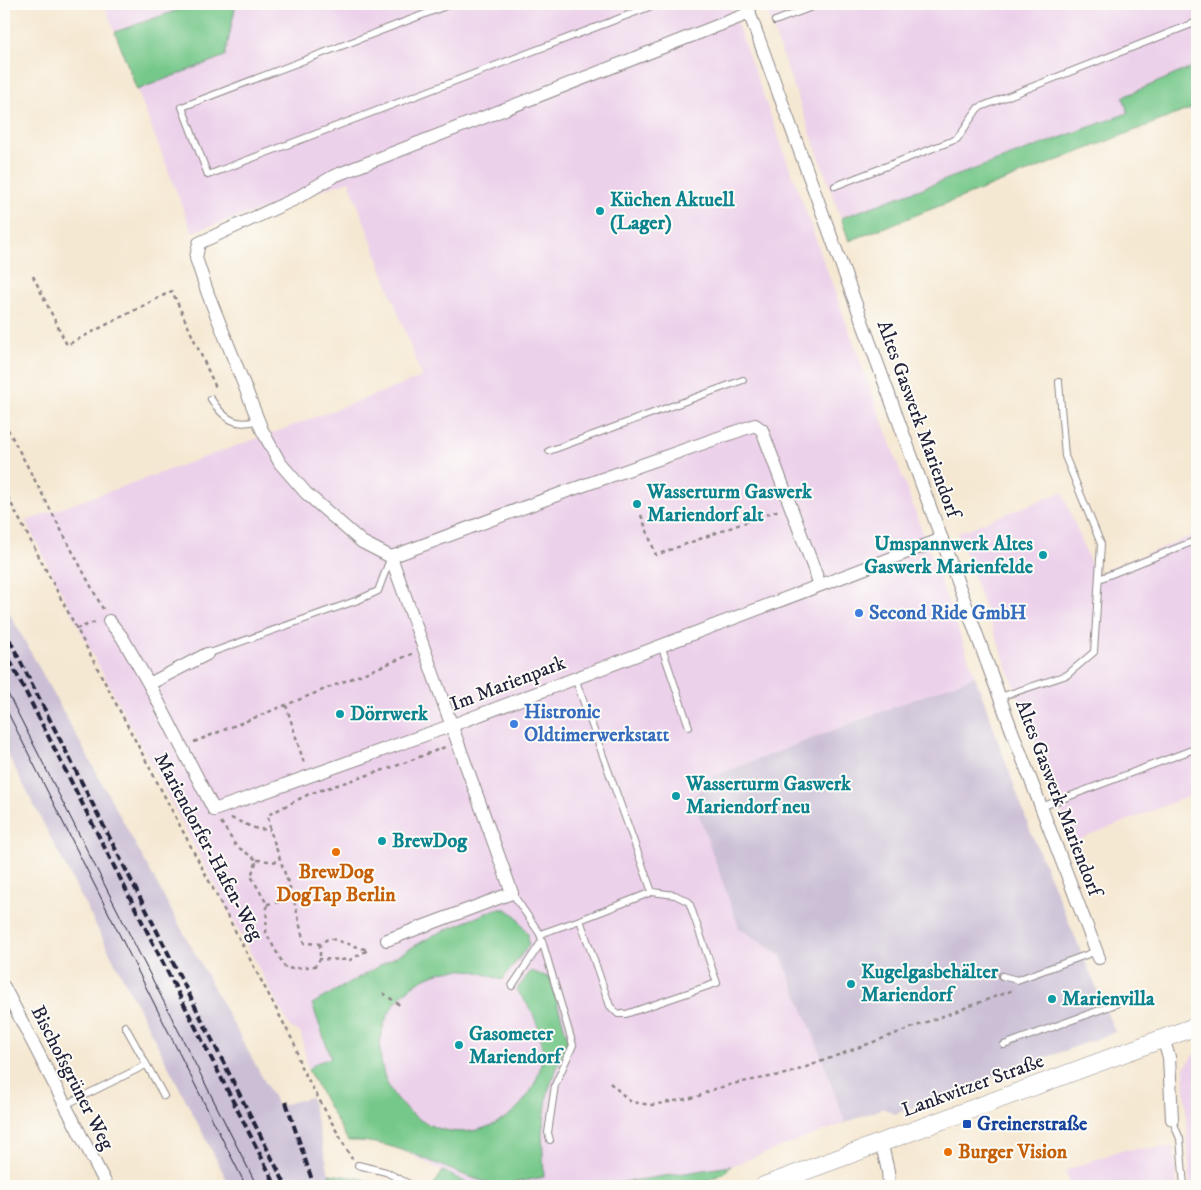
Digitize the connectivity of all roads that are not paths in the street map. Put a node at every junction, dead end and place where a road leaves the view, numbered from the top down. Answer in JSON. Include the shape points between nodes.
{"nodes":[{"id":1,"x":451,"y":4,"type":"edge"},
{"id":2,"x":657,"y":4,"type":"edge"},
{"id":3,"x":820,"y":4,"type":"edge"},
{"id":4,"x":748,"y":9,"type":"edge"},
{"id":5,"x":775,"y":21,"type":"dead end"},
{"id":6,"x":1197,"y":22,"type":"edge"},
{"id":7,"x":835,"y":186,"type":"dead end"},
{"id":8,"x":744,"y":380,"type":"dead end"},
{"id":9,"x":1059,"y":382,"type":"dead end"},
{"id":10,"x":211,"y":400,"type":"dead end"},
{"id":11,"x":258,"y":420,"type":"junction"},
{"id":12,"x":549,"y":451,"type":"dead end"},
{"id":13,"x":942,"y":539,"type":"junction"},
{"id":14,"x":1197,"y":540,"type":"edge"},
{"id":15,"x":391,"y":557,"type":"junction"},
{"id":16,"x":1099,"y":579,"type":"junction"},
{"id":17,"x":820,"y":585,"type":"junction"},
{"id":18,"x":109,"y":621,"type":"road end"},
{"id":19,"x":660,"y":645,"type":"junction"},
{"id":20,"x":207,"y":654,"type":"joint"},
{"id":21,"x":575,"y":678,"type":"junction"},
{"id":22,"x":149,"y":684,"type":"junction"},
{"id":23,"x":1000,"y":697,"type":"junction"},
{"id":24,"x":689,"y":727,"type":"dead end"},
{"id":25,"x":454,"y":735,"type":"junction"},
{"id":26,"x":1197,"y":748,"type":"edge"},
{"id":27,"x":1041,"y":807,"type":"junction"},
{"id":28,"x":652,"y":892,"type":"junction"},
{"id":29,"x":512,"y":893,"type":"junction"},
{"id":30,"x":580,"y":920,"type":"junction"},
{"id":31,"x":540,"y":934,"type":"junction"},
{"id":32,"x":387,"y":940,"type":"dead end"},
{"id":33,"x":542,"y":941,"type":"junction"},
{"id":34,"x":1098,"y":955,"type":"joint"},
{"id":35,"x":1002,"y":976,"type":"dead end"},
{"id":36,"x":512,"y":986,"type":"dead end"},
{"id":37,"x":4,"y":987,"type":"edge"},
{"id":38,"x":1116,"y":1004,"type":"dead end"},
{"id":39,"x":125,"y":1026,"type":"dead end"},
{"id":40,"x":1197,"y":1026,"type":"edge"},
{"id":41,"x":1163,"y":1039,"type":"junction"},
{"id":42,"x":1004,"y":1045,"type":"dead end"},
{"id":43,"x":146,"y":1065,"type":"junction"},
{"id":44,"x":164,"y":1096,"type":"dead end"},
{"id":45,"x":65,"y":1105,"type":"junction"},
{"id":46,"x":1172,"y":1119,"type":"joint"},
{"id":47,"x":550,"y":1140,"type":"dead end"},
{"id":48,"x":881,"y":1141,"type":"junction"},
{"id":49,"x":358,"y":1165,"type":"road end"},
{"id":50,"x":107,"y":1186,"type":"edge"},
{"id":51,"x":413,"y":1186,"type":"edge"},
{"id":52,"x":764,"y":1186,"type":"edge"},
{"id":53,"x":889,"y":1186,"type":"edge"},
{"id":54,"x":1184,"y":1186,"type":"edge"}],
"edges":[{"from":1,"to":2,"type":"lane","via":[[182,107],[208,175]]},
{"from":3,"to":5,"type":"lane"},
{"from":4,"to":11,"type":"street","via":[[334,176],[295,200],[199,243],[196,258]]},
{"from":4,"to":13,"type":"street","name":"Altes Gaswerk Mariendorf"},
{"from":6,"to":7,"type":"lane","via":[[978,108],[957,139]]},
{"from":8,"to":12,"type":"lane"},
{"from":9,"to":16,"type":"lane","via":[[1065,456],[1101,544]]},
{"from":10,"to":11,"type":"lane","via":[[226,418],[235,422]]},
{"from":11,"to":15,"type":"street","via":[[280,463],[306,493],[362,542]]},
{"from":13,"to":17,"type":"street","name":"Im Marienpark"},
{"from":13,"to":23,"type":"street","name":"Altes Gaswerk Mariendorf"},
{"from":14,"to":16,"type":"lane"},
{"from":15,"to":17,"type":"street","via":[[752,425],[762,430]]},
{"from":15,"to":20,"type":"lane","via":[[378,591]]},
{"from":15,"to":25,"type":"street"},
{"from":16,"to":23,"type":"lane","via":[[1094,652],[1067,675]]},
{"from":17,"to":19,"type":"street","name":"Im Marienpark"},
{"from":18,"to":22,"type":"street"},
{"from":19,"to":21,"type":"street","name":"Im Marienpark"},
{"from":19,"to":24,"type":"lane"},
{"from":20,"to":22,"type":"street"},
{"from":21,"to":25,"type":"street","name":"Im Marienpark","via":[[471,718]]},
{"from":21,"to":28,"type":"lane"},
{"from":22,"to":25,"type":"street","name":"Im Marienpark","via":[[214,810],[309,776]]},
{"from":23,"to":27,"type":"street","name":"Altes Gaswerk Mariendorf"},
{"from":25,"to":29,"type":"street"},
{"from":26,"to":27,"type":"lane"},
{"from":27,"to":34,"type":"street","name":"Altes Gaswerk Mariendorf"},
{"from":28,"to":30,"type":"lane"},
{"from":28,"to":30,"type":"lane","via":[[675,895],[689,902],[716,983],[618,1014],[610,1006]]},
{"from":29,"to":31,"type":"lane"},
{"from":29,"to":32,"type":"street"},
{"from":30,"to":31,"type":"lane"},
{"from":31,"to":33,"type":"lane"},
{"from":33,"to":36,"type":"lane"},
{"from":33,"to":47,"type":"lane","via":[[573,1045],[555,1085],[548,1134]]},
{"from":34,"to":35,"type":"lane","via":[[1017,980]]},
{"from":37,"to":45,"type":"street","name":"Bischofsgrüner Weg"},
{"from":38,"to":42,"type":"lane"},
{"from":39,"to":43,"type":"lane"},
{"from":40,"to":41,"type":"main road","name":"Lankwitzer Straße"},
{"from":41,"to":46,"type":"street","via":[[1169,1057]]},
{"from":41,"to":48,"type":"main road","name":"Lankwitzer Straße"},
{"from":43,"to":44,"type":"lane"},
{"from":43,"to":45,"type":"lane"},
{"from":45,"to":50,"type":"street","name":"Bischofsgrüner Weg"},
{"from":46,"to":54,"type":"lane","via":[[1180,1139]]},
{"from":48,"to":52,"type":"main road","name":"Lankwitzer Straße"},
{"from":48,"to":53,"type":"street"},
{"from":49,"to":51,"type":"lane","via":[[386,1172]]}]}
